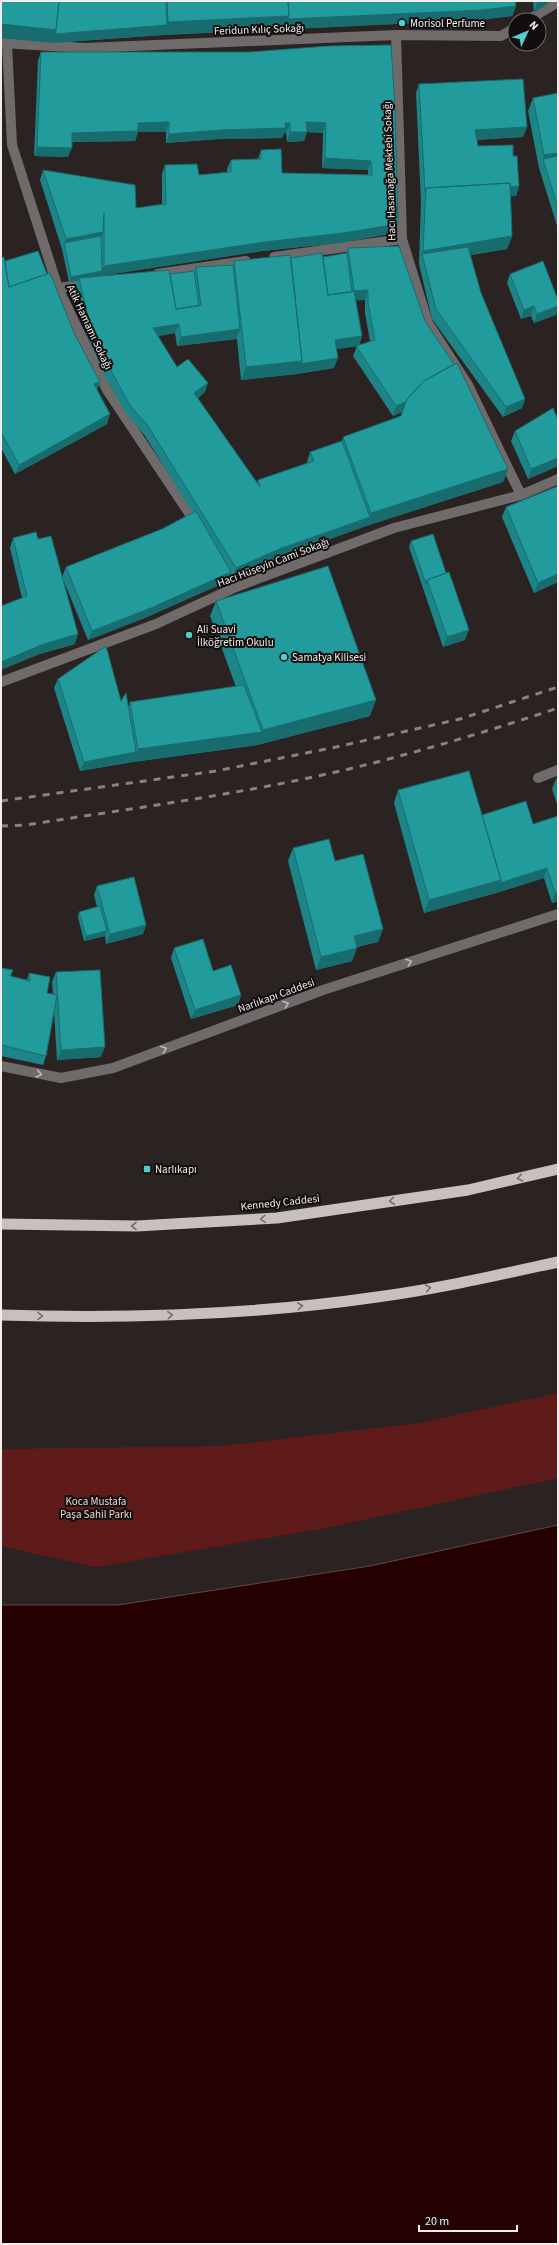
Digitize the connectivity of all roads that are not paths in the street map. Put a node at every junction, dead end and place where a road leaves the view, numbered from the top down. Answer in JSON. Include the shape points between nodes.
{"nodes":[{"id":1,"x":558,"y":2,"type":"edge"},
{"id":2,"x":541,"y":12,"type":"edge"},
{"id":3,"x":507,"y":33,"type":"edge"},
{"id":4,"x":396,"y":35,"type":"junction"},
{"id":5,"x":4,"y":44,"type":"edge"},
{"id":6,"x":402,"y":239,"type":"junction"},
{"id":7,"x":144,"y":276,"type":"edge"},
{"id":8,"x":97,"y":282,"type":"edge"},
{"id":9,"x":58,"y":288,"type":"junction"},
{"id":10,"x":558,"y":479,"type":"edge"},
{"id":11,"x":521,"y":495,"type":"junction"},
{"id":12,"x":204,"y":535,"type":"edge"},
{"id":13,"x":216,"y":555,"type":"edge"},
{"id":14,"x":236,"y":587,"type":"junction"},
{"id":15,"x":1,"y":682,"type":"edge"},
{"id":16,"x":558,"y":770,"type":"edge"},
{"id":17,"x":538,"y":778,"type":"dead end"},
{"id":18,"x":558,"y":914,"type":"edge"},
{"id":19,"x":1,"y":1066,"type":"edge"},
{"id":20,"x":558,"y":1169,"type":"edge"},
{"id":21,"x":1,"y":1224,"type":"edge"},
{"id":22,"x":558,"y":1262,"type":"edge"},
{"id":23,"x":1,"y":1315,"type":"edge"}],
"edges":[{"from":1,"to":2,"type":"street"},
{"from":3,"to":4,"type":"street","name":"Feridun Kılıç Sokağı","via":[[501,36]]},
{"from":4,"to":5,"type":"street","name":"Feridun Kılıç Sokağı","via":[[85,48]]},
{"from":4,"to":6,"type":"street","name":"Hacı Hasanağa Mektebi Sokağı"},
{"from":5,"to":9,"type":"street","name":"Atik Hamamı Sokağı","via":[[12,145]]},
{"from":6,"to":7,"type":"street"},
{"from":6,"to":11,"type":"street","name":"Hacı Hasanağa Mektebi Sokağı","via":[[428,323],[468,385]]},
{"from":8,"to":9,"type":"street"},
{"from":9,"to":12,"type":"street","name":"Atik Hamamı Sokağı","via":[[107,390]]},
{"from":10,"to":11,"type":"street","name":"Hacı Hüseyin Cami Sokağı"},
{"from":11,"to":14,"type":"street","name":"Hacı Hüseyin Cami Sokağı","via":[[394,528]]},
{"from":13,"to":14,"type":"street"},
{"from":14,"to":15,"type":"street","name":"Hacı Hüseyin Cami Sokağı","via":[[156,624]]},
{"from":16,"to":17,"type":"street"},
{"from":19,"to":18,"type":"street","name":"Narlıkapı Caddesi","one_way":true,"via":[[61,1078],[113,1068],[323,990]]},
{"from":20,"to":21,"type":"highway","name":"Kennedy Caddesi","one_way":true,"via":[[468,1190],[277,1218],[137,1226]]},
{"from":23,"to":22,"type":"highway","one_way":true,"via":[[116,1317],[276,1308],[378,1297]]}]}
